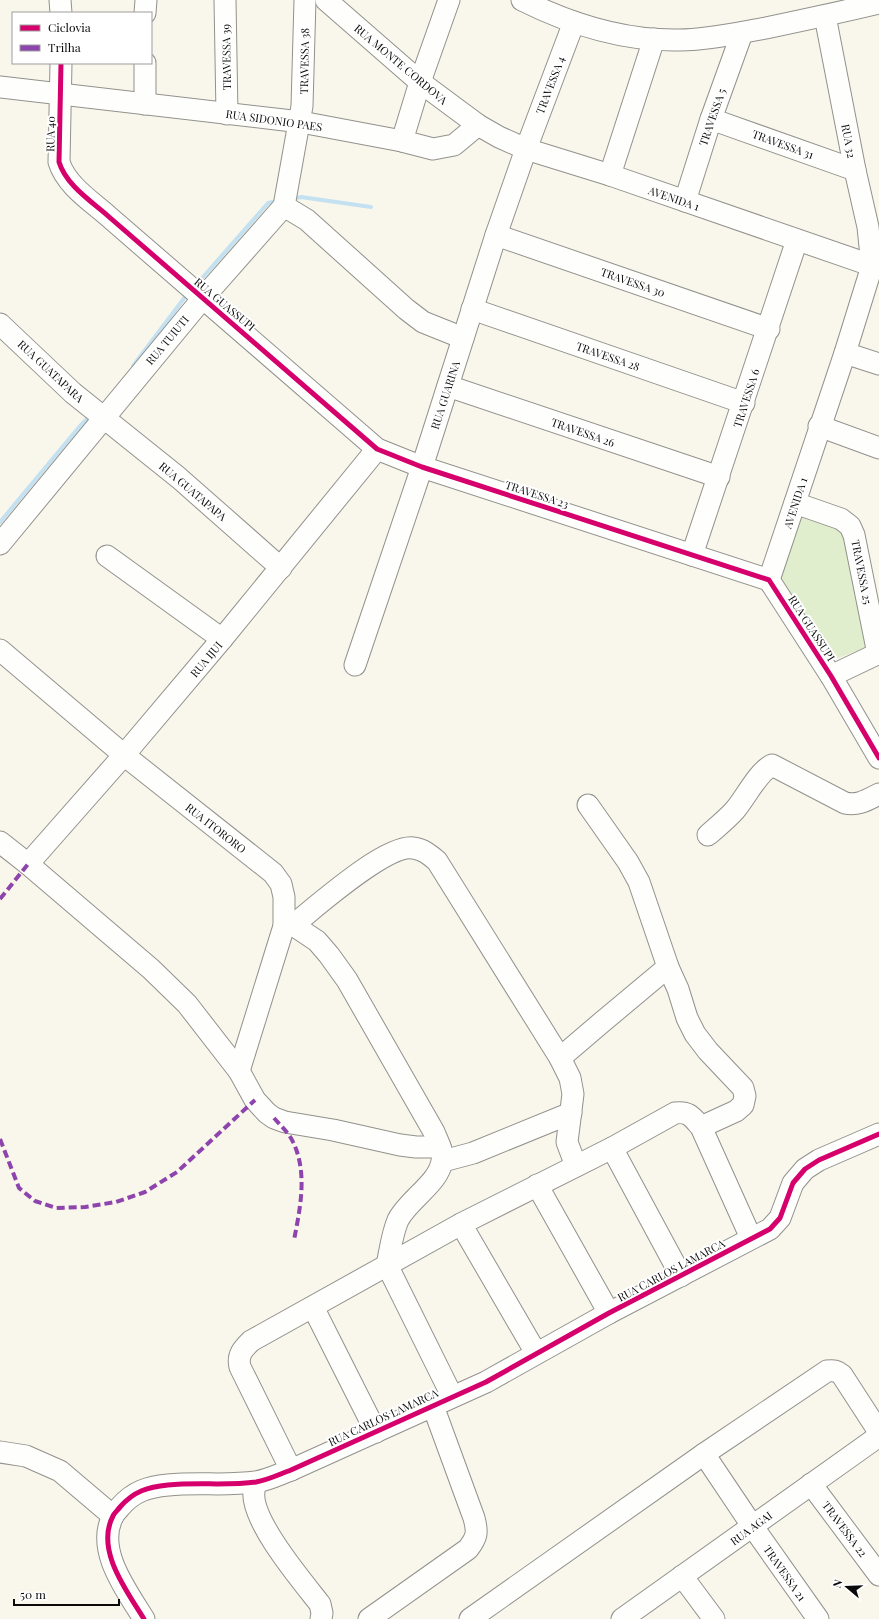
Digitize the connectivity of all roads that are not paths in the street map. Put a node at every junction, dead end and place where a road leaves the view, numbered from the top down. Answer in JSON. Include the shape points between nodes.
{"nodes":[{"id":1,"x":60,"y":0,"type":"edge"},
{"id":2,"x":146,"y":0,"type":"edge"},
{"id":3,"x":225,"y":0,"type":"edge"},
{"id":4,"x":305,"y":0,"type":"edge"},
{"id":5,"x":326,"y":0,"type":"edge"},
{"id":6,"x":449,"y":0,"type":"edge"},
{"id":7,"x":522,"y":0,"type":"edge"},
{"id":8,"x":879,"y":3,"type":"edge"},
{"id":9,"x":61,"y":12,"type":"edge"},
{"id":10,"x":146,"y":12,"type":"edge"},
{"id":11,"x":825,"y":16,"type":"junction"},
{"id":12,"x":574,"y":22,"type":"junction"},
{"id":13,"x":742,"y":33,"type":"junction"},
{"id":14,"x":654,"y":39,"type":"junction"},
{"id":15,"x":61,"y":64,"type":"edge"},
{"id":16,"x":145,"y":64,"type":"edge"},
{"id":17,"x":420,"y":82,"type":"junction"},
{"id":18,"x":0,"y":87,"type":"edge"},
{"id":19,"x":61,"y":95,"type":"junction"},
{"id":20,"x":145,"y":104,"type":"junction"},
{"id":21,"x":227,"y":114,"type":"junction"},
{"id":22,"x":711,"y":118,"type":"junction"},
{"id":23,"x":301,"y":122,"type":"junction"},
{"id":24,"x":478,"y":125,"type":"junction"},
{"id":25,"x":402,"y":141,"type":"junction"},
{"id":26,"x":526,"y":149,"type":"junction"},
{"id":27,"x":854,"y":170,"type":"junction"},
{"id":28,"x":63,"y":173,"type":"joint"},
{"id":29,"x":610,"y":175,"type":"junction"},
{"id":30,"x":285,"y":200,"type":"junction"},
{"id":31,"x":685,"y":201,"type":"junction"},
{"id":32,"x":496,"y":235,"type":"junction"},
{"id":33,"x":797,"y":240,"type":"junction"},
{"id":34,"x":876,"y":267,"type":"edge"},
{"id":35,"x":198,"y":294,"type":"junction"},
{"id":36,"x":472,"y":310,"type":"junction"},
{"id":37,"x":0,"y":324,"type":"edge"},
{"id":38,"x":769,"y":328,"type":"junction"},
{"id":39,"x":463,"y":338,"type":"junction"},
{"id":40,"x":845,"y":353,"type":"junction"},
{"id":41,"x":879,"y":364,"type":"edge"},
{"id":42,"x":448,"y":386,"type":"junction"},
{"id":43,"x":744,"y":403,"type":"junction"},
{"id":44,"x":96,"y":412,"type":"junction"},
{"id":45,"x":819,"y":426,"type":"junction"},
{"id":46,"x":377,"y":448,"type":"junction"},
{"id":47,"x":879,"y":448,"type":"edge"},
{"id":48,"x":422,"y":467,"type":"junction"},
{"id":49,"x":719,"y":477,"type":"junction"},
{"id":50,"x":795,"y":503,"type":"junction"},
{"id":51,"x":0,"y":544,"type":"edge"},
{"id":52,"x":692,"y":555,"type":"junction"},
{"id":53,"x":107,"y":556,"type":"dead end"},
{"id":54,"x":281,"y":568,"type":"junction"},
{"id":55,"x":769,"y":580,"type":"junction"},
{"id":56,"x":222,"y":639,"type":"junction"},
{"id":57,"x":0,"y":650,"type":"edge"},
{"id":58,"x":878,"y":654,"type":"edge"},
{"id":59,"x":356,"y":665,"type":"dead end"},
{"id":60,"x":832,"y":676,"type":"junction"},
{"id":61,"x":878,"y":754,"type":"edge"},
{"id":62,"x":124,"y":755,"type":"junction"},
{"id":63,"x":879,"y":794,"type":"edge"},
{"id":64,"x":588,"y":805,"type":"dead end"},
{"id":65,"x":708,"y":835,"type":"dead end"},
{"id":66,"x":0,"y":842,"type":"edge"},
{"id":67,"x":28,"y":864,"type":"junction"},
{"id":68,"x":289,"y":926,"type":"junction"},
{"id":69,"x":668,"y":967,"type":"junction"},
{"id":70,"x":560,"y":1058,"type":"junction"},
{"id":71,"x":239,"y":1071,"type":"junction"},
{"id":72,"x":571,"y":1113,"type":"junction"},
{"id":73,"x":701,"y":1127,"type":"junction"},
{"id":74,"x":879,"y":1134,"type":"edge"},
{"id":75,"x":612,"y":1148,"type":"junction"},
{"id":76,"x":441,"y":1154,"type":"junction"},
{"id":77,"x":576,"y":1166,"type":"junction"},
{"id":78,"x":537,"y":1185,"type":"junction"},
{"id":79,"x":461,"y":1224,"type":"junction"},
{"id":80,"x":751,"y":1238,"type":"junction"},
{"id":81,"x":387,"y":1265,"type":"junction"},
{"id":82,"x":681,"y":1276,"type":"junction"},
{"id":83,"x":313,"y":1307,"type":"junction"},
{"id":84,"x":609,"y":1313,"type":"junction"},
{"id":85,"x":536,"y":1354,"type":"junction"},
{"id":86,"x":452,"y":1396,"type":"junction"},
{"id":87,"x":433,"y":1406,"type":"junction"},
{"id":88,"x":376,"y":1432,"type":"junction"},
{"id":89,"x":879,"y":1432,"type":"edge"},
{"id":90,"x":879,"y":1436,"type":"edge"},
{"id":91,"x":0,"y":1452,"type":"edge"},
{"id":92,"x":704,"y":1454,"type":"junction"},
{"id":93,"x":291,"y":1470,"type":"junction"},
{"id":94,"x":257,"y":1482,"type":"junction"},
{"id":95,"x":811,"y":1484,"type":"junction"},
{"id":96,"x":113,"y":1516,"type":"junction"},
{"id":97,"x":752,"y":1527,"type":"junction"},
{"id":98,"x":879,"y":1575,"type":"edge"},
{"id":99,"x":682,"y":1576,"type":"junction"},
{"id":100,"x":144,"y":1619,"type":"edge"},
{"id":101,"x":321,"y":1619,"type":"edge"},
{"id":102,"x":369,"y":1619,"type":"edge"},
{"id":103,"x":470,"y":1619,"type":"edge"},
{"id":104,"x":622,"y":1619,"type":"edge"},
{"id":105,"x":714,"y":1619,"type":"edge"},
{"id":106,"x":818,"y":1619,"type":"edge"}],
"edges":[{"from":1,"to":9,"type":"street"},
{"from":2,"to":10,"type":"street"},
{"from":3,"to":21,"type":"street","name":"TRAVESSA 39"},
{"from":4,"to":23,"type":"street","name":"TRAVESSA 38"},
{"from":5,"to":17,"type":"street","name":"RUA MONTE CORDOVA"},
{"from":6,"to":17,"type":"street"},
{"from":7,"to":12,"type":"street"},
{"from":8,"to":11,"type":"street"},
{"from":11,"to":13,"type":"street"},
{"from":11,"to":27,"type":"street","name":"RUA 32"},
{"from":12,"to":14,"type":"street","via":[[625,35]]},
{"from":12,"to":26,"type":"street","name":"TRAVESSA 4"},
{"from":13,"to":14,"type":"street","via":[[679,40]]},
{"from":13,"to":22,"type":"street","name":"TRAVESSA 5"},
{"from":14,"to":29,"type":"street"},
{"from":15,"to":19,"type":"street"},
{"from":16,"to":20,"type":"street"},
{"from":17,"to":24,"type":"street","name":"RUA MONTE CORDOVA"},
{"from":17,"to":25,"type":"street"},
{"from":18,"to":19,"type":"street","name":"RUA SIDONIO PAES"},
{"from":19,"to":20,"type":"street","name":"RUA SIDONIO PAES"},
{"from":19,"to":28,"type":"street","name":"RUA 40","via":[[59,162]]},
{"from":20,"to":21,"type":"street","name":"RUA SIDONIO PAES"},
{"from":21,"to":23,"type":"street","name":"RUA SIDONIO PAES"},
{"from":22,"to":27,"type":"street","name":"TRAVESSA 31"},
{"from":22,"to":31,"type":"street","name":"TRAVESSA 5"},
{"from":23,"to":25,"type":"street","name":"RUA SIDONIO PAES"},
{"from":23,"to":30,"type":"street"},
{"from":24,"to":25,"type":"street","name":"RUA SIDONIO PAES","via":[[454,145],[444,148],[433,149]]},
{"from":24,"to":26,"type":"street","name":"AVENIDA 1"},
{"from":26,"to":29,"type":"street","name":"AVENIDA 1"},
{"from":26,"to":32,"type":"street"},
{"from":27,"to":34,"type":"street","name":"RUA 32"},
{"from":28,"to":35,"type":"street","name":"RUA GUASSUPI"},
{"from":29,"to":31,"type":"street","name":"AVENIDA 1"},
{"from":30,"to":35,"type":"street","name":"RUA TUIUTI"},
{"from":30,"to":39,"type":"street","via":[[406,309],[423,322]]},
{"from":31,"to":33,"type":"street","name":"AVENIDA 1"},
{"from":32,"to":36,"type":"street"},
{"from":32,"to":38,"type":"street","name":"TRAVESSA 30"},
{"from":33,"to":34,"type":"street","name":"AVENIDA 1"},
{"from":33,"to":38,"type":"street","name":"TRAVESSA 6"},
{"from":34,"to":40,"type":"street","name":"AVENIDA 1"},
{"from":35,"to":44,"type":"street","name":"RUA TUIUTI"},
{"from":35,"to":46,"type":"street","name":"RUA GUASSUPI"},
{"from":36,"to":39,"type":"street"},
{"from":36,"to":43,"type":"street","name":"TRAVESSA 28"},
{"from":37,"to":44,"type":"street","name":"RUA GUATAPARA"},
{"from":38,"to":43,"type":"street","name":"TRAVESSA 6"},
{"from":39,"to":42,"type":"street","name":"RUA GUARINA"},
{"from":40,"to":41,"type":"street"},
{"from":40,"to":45,"type":"street","name":"AVENIDA 1"},
{"from":42,"to":48,"type":"street","name":"RUA GUARINA"},
{"from":42,"to":49,"type":"street","name":"TRAVESSA 26"},
{"from":43,"to":49,"type":"street","name":"TRAVESSA 6"},
{"from":44,"to":51,"type":"street","name":"RUA TUIUTI"},
{"from":44,"to":54,"type":"street","name":"RUA GUATAPAPA","via":[[179,478]]},
{"from":45,"to":47,"type":"street"},
{"from":45,"to":50,"type":"street","name":"AVENIDA 1"},
{"from":46,"to":48,"type":"street","name":"TRAVESSA 23"},
{"from":46,"to":54,"type":"street","name":"RUA IJUI"},
{"from":48,"to":52,"type":"street","name":"TRAVESSA 23"},
{"from":48,"to":59,"type":"street","name":"RUA GUARINA"},
{"from":49,"to":52,"type":"street","name":"TRAVESSA 6"},
{"from":50,"to":55,"type":"street","name":"AVENIDA 1"},
{"from":50,"to":58,"type":"street","name":"TRAVESSA 25","via":[[841,519],[850,526]]},
{"from":52,"to":55,"type":"street"},
{"from":53,"to":56,"type":"street"},
{"from":54,"to":56,"type":"street","name":"RUA IJUI"},
{"from":55,"to":60,"type":"street","name":"RUA GUASSUPI"},
{"from":56,"to":62,"type":"street","name":"RUA IJUI"},
{"from":57,"to":62,"type":"street","name":"RUA ITORORO"},
{"from":58,"to":60,"type":"street"},
{"from":60,"to":61,"type":"street","name":"RUA GUASSUPI"},
{"from":62,"to":67,"type":"street","name":"RUA IJUI"},
{"from":62,"to":68,"type":"street","name":"RUA ITORORO","via":[[273,873],[281,884]]},
{"from":63,"to":65,"type":"street","via":[[853,805],[845,804],[772,765],[766,768],[734,811]]},
{"from":64,"to":69,"type":"street","via":[[639,882]]},
{"from":66,"to":67,"type":"street"},
{"from":67,"to":71,"type":"street","via":[[151,969],[187,1004]]},
{"from":68,"to":70,"type":"street","via":[[377,860],[396,850],[412,848],[425,851],[438,861]]},
{"from":68,"to":71,"type":"street","name":"RUA ITORORO"},
{"from":68,"to":76,"type":"street","via":[[316,941],[347,980],[434,1132]]},
{"from":69,"to":70,"type":"street"},
{"from":69,"to":73,"type":"street","via":[[695,1034],[743,1088],[745,1096],[743,1105],[736,1111]]},
{"from":70,"to":72,"type":"street","via":[[570,1078],[573,1094]]},
{"from":71,"to":76,"type":"street","via":[[254,1100],[274,1118]]},
{"from":72,"to":76,"type":"street","via":[[473,1153]]},
{"from":72,"to":77,"type":"street","via":[[567,1142]]},
{"from":73,"to":75,"type":"street","via":[[690,1115],[684,1112],[675,1113]]},
{"from":73,"to":80,"type":"street"},
{"from":74,"to":80,"type":"street","name":"RUA CARLOS LAMARCA","via":[[819,1160],[805,1169],[793,1182],[780,1218],[770,1229]]},
{"from":75,"to":77,"type":"street"},
{"from":75,"to":82,"type":"street"},
{"from":76,"to":81,"type":"street","via":[[436,1175],[398,1220]]},
{"from":77,"to":78,"type":"street"},
{"from":78,"to":79,"type":"street"},
{"from":78,"to":84,"type":"street"},
{"from":79,"to":81,"type":"street"},
{"from":79,"to":85,"type":"street"},
{"from":80,"to":82,"type":"street","name":"RUA CARLOS LAMARCA"},
{"from":81,"to":83,"type":"street"},
{"from":81,"to":86,"type":"street"},
{"from":82,"to":84,"type":"street","name":"RUA CARLOS LAMARCA"},
{"from":83,"to":88,"type":"street"},
{"from":83,"to":93,"type":"street","via":[[251,1341],[242,1350],[238,1359]]},
{"from":84,"to":85,"type":"street","name":"RUA CARLOS LAMARCA"},
{"from":85,"to":86,"type":"street","name":"RUA CARLOS LAMARCA","via":[[486,1382]]},
{"from":86,"to":87,"type":"street","name":"RUA CARLOS LAMARCA"},
{"from":87,"to":88,"type":"street","name":"RUA CARLOS LAMARCA"},
{"from":87,"to":102,"type":"street","via":[[474,1518],[477,1530],[475,1540],[468,1549]]},
{"from":88,"to":93,"type":"street","name":"RUA CARLOS LAMARCA"},
{"from":89,"to":92,"type":"street","via":[[842,1375],[833,1370],[827,1371]]},
{"from":90,"to":95,"type":"street","name":"RUA AGAI"},
{"from":91,"to":96,"type":"street","via":[[26,1456],[60,1471]]},
{"from":92,"to":97,"type":"street","name":"TRAVESSA 21"},
{"from":92,"to":103,"type":"street"},
{"from":93,"to":94,"type":"street","name":"RUA CARLOS LAMARCA"},
{"from":94,"to":96,"type":"street","name":"RUA CARLOS LAMARCA","via":[[146,1488],[128,1498]]},
{"from":94,"to":101,"type":"street","via":[[254,1490],[256,1508],[277,1548],[320,1604]]},
{"from":95,"to":97,"type":"street","name":"RUA AGAI"},
{"from":95,"to":98,"type":"street","name":"TRAVESSA 22"},
{"from":96,"to":100,"type":"street","name":"RUA CARLOS LAMARCA","via":[[108,1537],[110,1555],[116,1571]]},
{"from":97,"to":99,"type":"street","name":"RUA AGAI"},
{"from":97,"to":106,"type":"street","name":"TRAVESSA 21"},
{"from":99,"to":104,"type":"street","name":"RUA AGAI"},
{"from":99,"to":105,"type":"street"}]}
